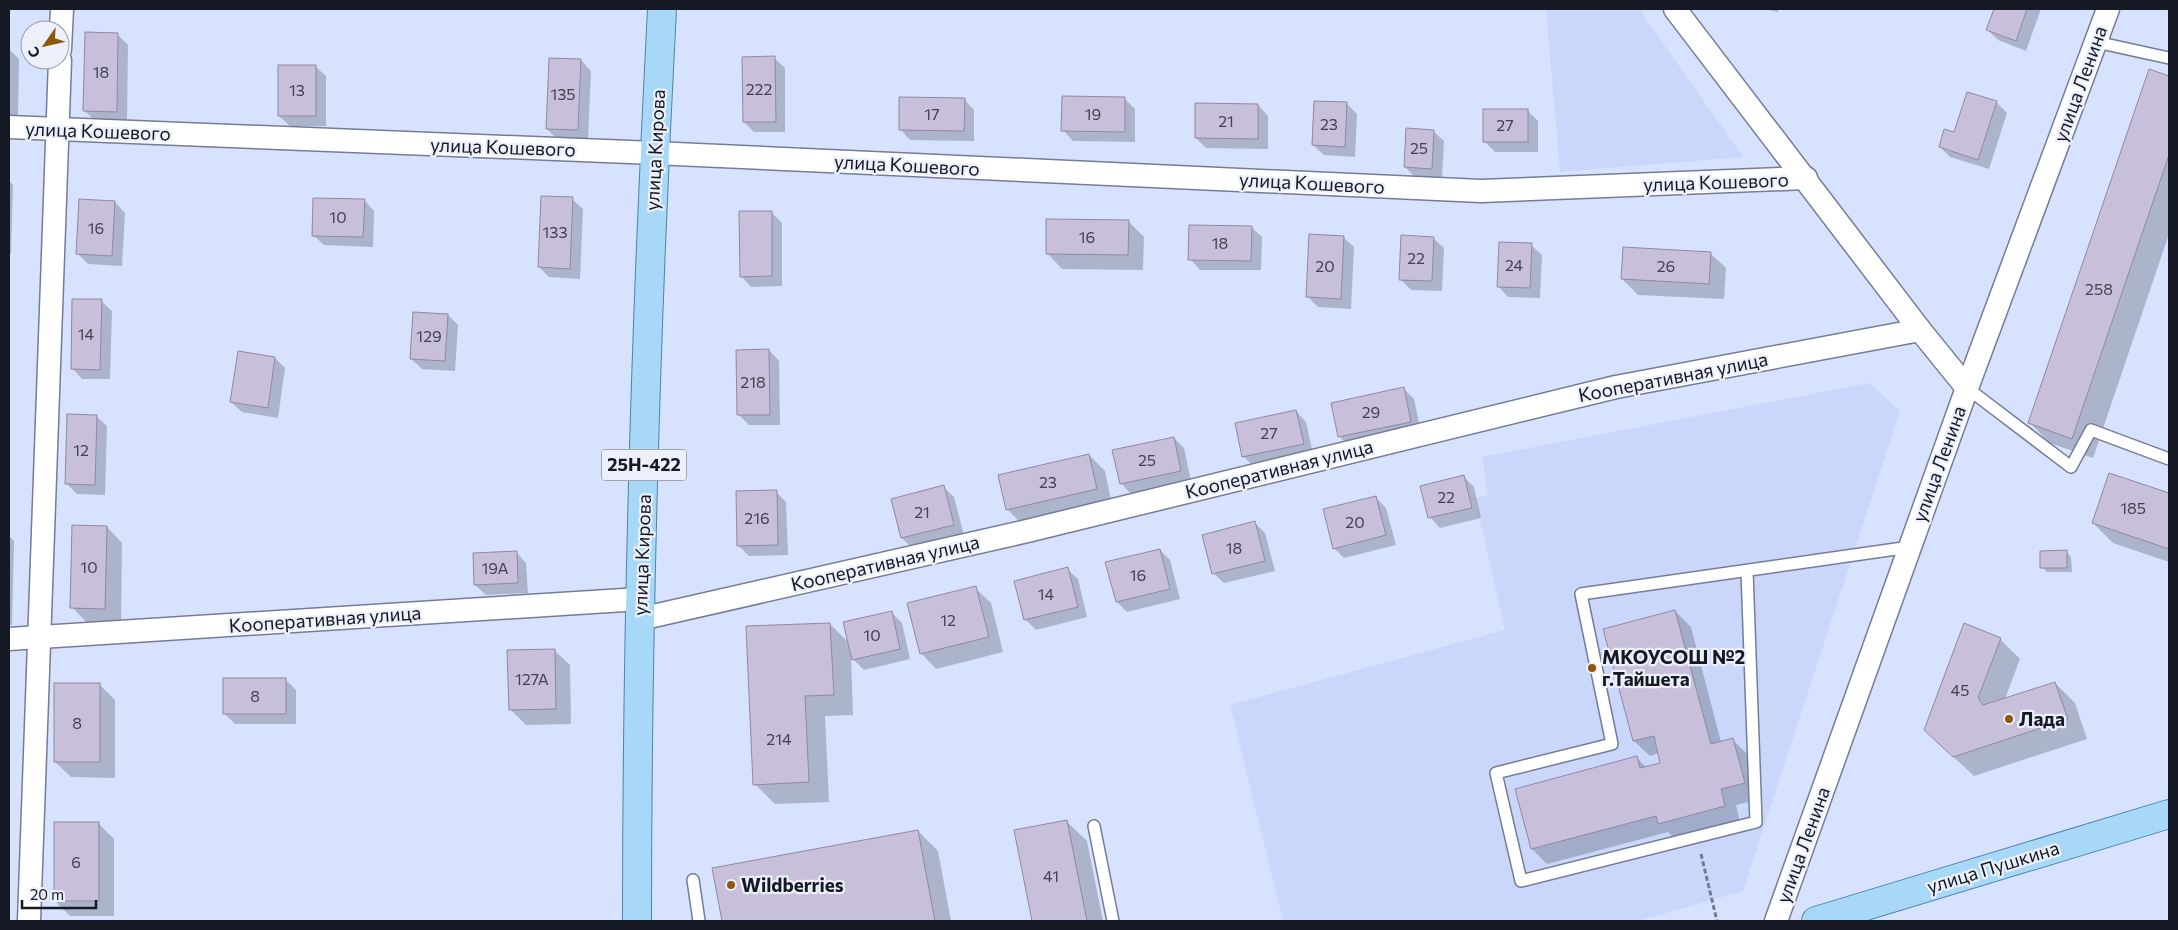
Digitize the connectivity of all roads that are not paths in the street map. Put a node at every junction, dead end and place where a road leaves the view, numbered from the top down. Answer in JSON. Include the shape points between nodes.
{"nodes":[{"id":1,"x":662,"y":9,"type":"edge"},
{"id":2,"x":1675,"y":9,"type":"edge"},
{"id":3,"x":2108,"y":9,"type":"edge"},
{"id":4,"x":2096,"y":42,"type":"junction"},
{"id":5,"x":2169,"y":58,"type":"edge"},
{"id":6,"x":60,"y":70,"type":"edge"},
{"id":7,"x":9,"y":127,"type":"edge"},
{"id":8,"x":57,"y":129,"type":"junction"},
{"id":9,"x":654,"y":153,"type":"junction"},
{"id":10,"x":1806,"y":178,"type":"junction"},
{"id":11,"x":1920,"y":330,"type":"junction"},
{"id":12,"x":1967,"y":388,"type":"junction"},
{"id":13,"x":2169,"y":459,"type":"edge"},
{"id":14,"x":1910,"y":547,"type":"junction"},
{"id":15,"x":1747,"y":570,"type":"junction"},
{"id":16,"x":640,"y":609,"type":"junction"},
{"id":17,"x":41,"y":638,"type":"junction"},
{"id":18,"x":9,"y":639,"type":"edge"},
{"id":19,"x":2169,"y":814,"type":"edge"},
{"id":20,"x":1094,"y":826,"type":"dead end"},
{"id":21,"x":693,"y":880,"type":"dead end"},
{"id":22,"x":29,"y":921,"type":"edge"},
{"id":23,"x":637,"y":921,"type":"edge"},
{"id":24,"x":699,"y":921,"type":"edge"},
{"id":25,"x":1113,"y":921,"type":"edge"},
{"id":26,"x":1776,"y":921,"type":"edge"},
{"id":27,"x":1816,"y":921,"type":"edge"}],
"edges":[{"from":1,"to":9,"type":"main road","name":"улица Кирова","number":"25Н-422"},
{"from":2,"to":10,"type":"street"},
{"from":3,"to":4,"type":"street","name":"улица Ленина"},
{"from":4,"to":5,"type":"lane"},
{"from":4,"to":12,"type":"street","name":"улица Ленина"},
{"from":6,"to":8,"type":"street"},
{"from":7,"to":8,"type":"street","name":"улица Кошевого"},
{"from":8,"to":9,"type":"street","name":"улица Кошевого"},
{"from":8,"to":17,"type":"street"},
{"from":9,"to":10,"type":"street","name":"улица Кошевого","via":[[1481,191]]},
{"from":9,"to":16,"type":"main road","name":"улица Кирова","number":"25Н-422"},
{"from":10,"to":11,"type":"street"},
{"from":11,"to":12,"type":"street"},
{"from":11,"to":16,"type":"street","name":"Кооперативная улица","via":[[1616,386],[1023,532]]},
{"from":12,"to":13,"type":"lane","via":[[2071,467],[2091,430]]},
{"from":12,"to":14,"type":"street","name":"улица Ленина"},
{"from":14,"to":15,"type":"lane"},
{"from":14,"to":26,"type":"street","name":"улица Ленина"},
{"from":15,"to":15,"type":"lane","via":[[1581,594],[1612,744],[1496,773],[1521,881],[1756,822]]},
{"from":16,"to":17,"type":"street","name":"Кооперативная улица"},
{"from":16,"to":23,"type":"main road","name":"улица Кирова","number":"25Н-422"},
{"from":17,"to":18,"type":"street","name":"Кооперативная улица"},
{"from":17,"to":22,"type":"street"},
{"from":19,"to":27,"type":"main road","name":"улица Пушкина"},
{"from":20,"to":25,"type":"lane"},
{"from":21,"to":24,"type":"lane"}]}
